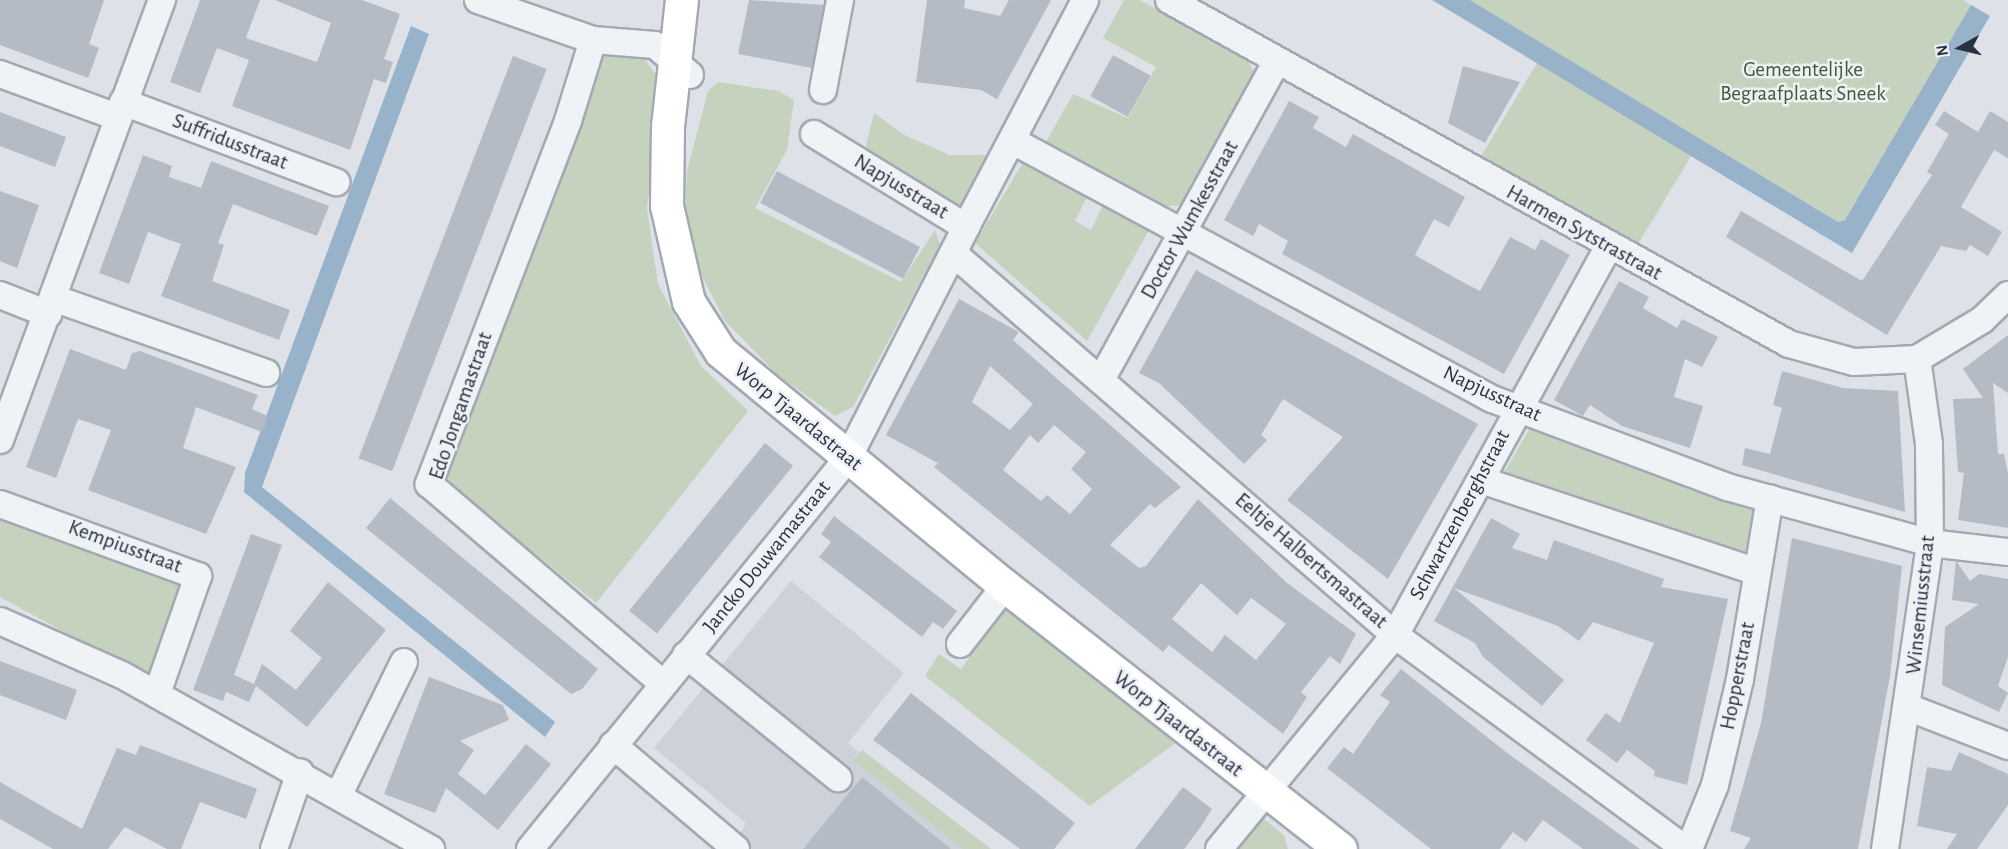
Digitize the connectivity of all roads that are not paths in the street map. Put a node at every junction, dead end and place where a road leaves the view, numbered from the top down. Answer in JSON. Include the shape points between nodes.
{"nodes":[{"id":1,"x":162,"y":0,"type":"edge"},
{"id":2,"x":478,"y":0,"type":"edge"},
{"id":3,"x":682,"y":0,"type":"edge"},
{"id":4,"x":700,"y":0,"type":"edge"},
{"id":5,"x":840,"y":0,"type":"edge"},
{"id":6,"x":1085,"y":0,"type":"edge"},
{"id":7,"x":1169,"y":0,"type":"edge"},
{"id":8,"x":593,"y":40,"type":"junction"},
{"id":9,"x":1277,"y":61,"type":"junction"},
{"id":10,"x":682,"y":68,"type":"junction"},
{"id":11,"x":0,"y":74,"type":"edge"},
{"id":12,"x":823,"y":90,"type":"dead end"},
{"id":13,"x":120,"y":110,"type":"junction"},
{"id":14,"x":814,"y":134,"type":"dead end"},
{"id":15,"x":1013,"y":141,"type":"junction"},
{"id":16,"x":336,"y":182,"type":"dead end"},
{"id":17,"x":966,"y":227,"type":"junction"},
{"id":18,"x":1183,"y":232,"type":"junction"},
{"id":19,"x":1608,"y":247,"type":"junction"},
{"id":20,"x":953,"y":253,"type":"junction"},
{"id":21,"x":0,"y":295,"type":"edge"},
{"id":22,"x":2008,"y":295,"type":"edge"},
{"id":23,"x":51,"y":306,"type":"junction"},
{"id":24,"x":1917,"y":359,"type":"junction"},
{"id":25,"x":266,"y":373,"type":"dead end"},
{"id":26,"x":1102,"y":378,"type":"junction"},
{"id":27,"x":1518,"y":407,"type":"junction"},
{"id":28,"x":0,"y":440,"type":"edge"},
{"id":29,"x":848,"y":458,"type":"junction"},
{"id":30,"x":1481,"y":480,"type":"junction"},
{"id":31,"x":1770,"y":498,"type":"junction"},
{"id":32,"x":0,"y":504,"type":"edge"},
{"id":33,"x":1930,"y":543,"type":"junction"},
{"id":34,"x":2008,"y":552,"type":"edge"},
{"id":35,"x":1757,"y":572,"type":"junction"},
{"id":36,"x":1005,"y":586,"type":"junction"},
{"id":37,"x":0,"y":621,"type":"edge"},
{"id":38,"x":1395,"y":635,"type":"junction"},
{"id":39,"x":960,"y":644,"type":"dead end"},
{"id":40,"x":686,"y":655,"type":"junction"},
{"id":41,"x":404,"y":662,"type":"dead end"},
{"id":42,"x":663,"y":684,"type":"junction"},
{"id":43,"x":157,"y":694,"type":"junction"},
{"id":44,"x":1910,"y":708,"type":"junction"},
{"id":45,"x":613,"y":745,"type":"junction"},
{"id":46,"x":2008,"y":747,"type":"edge"},
{"id":47,"x":300,"y":772,"type":"junction"},
{"id":48,"x":838,"y":778,"type":"dead end"},
{"id":49,"x":339,"y":794,"type":"junction"},
{"id":50,"x":1267,"y":794,"type":"junction"},
{"id":51,"x":274,"y":849,"type":"edge"},
{"id":52,"x":431,"y":849,"type":"edge"},
{"id":53,"x":530,"y":849,"type":"edge"},
{"id":54,"x":736,"y":849,"type":"edge"},
{"id":55,"x":1219,"y":849,"type":"edge"},
{"id":56,"x":1341,"y":849,"type":"edge"},
{"id":57,"x":1687,"y":849,"type":"edge"},
{"id":58,"x":1885,"y":849,"type":"edge"}],
"edges":[{"from":1,"to":13,"type":"street"},
{"from":2,"to":8,"type":"street"},
{"from":3,"to":10,"type":"main road","name":"Worp Tjaardastraat"},
{"from":4,"to":10,"type":"main road","name":"Worp Tjaardastraat"},
{"from":5,"to":12,"type":"street"},
{"from":6,"to":15,"type":"street","name":"Napjusstraat"},
{"from":7,"to":9,"type":"street","name":"Harmen Sytstrastraat"},
{"from":8,"to":10,"type":"street","via":[[656,45]]},
{"from":8,"to":42,"type":"street","name":"Edo Jongamastraat","via":[[568,121],[429,484]]},
{"from":9,"to":18,"type":"street","name":"Doctor Wumkesstraat"},
{"from":9,"to":19,"type":"street","name":"Harmen Sytstrastraat"},
{"from":10,"to":29,"type":"main road","name":"Worp Tjaardastraat","via":[[680,142],[670,161],[666,206],[689,302],[720,352]]},
{"from":11,"to":13,"type":"street","name":"Suffridusstraat"},
{"from":13,"to":16,"type":"street","name":"Suffridusstraat","via":[[211,135]]},
{"from":13,"to":23,"type":"street"},
{"from":14,"to":17,"type":"street","name":"Napjusstraat"},
{"from":15,"to":17,"type":"street","name":"Napjusstraat"},
{"from":15,"to":18,"type":"street","name":"Napjusstraat"},
{"from":17,"to":20,"type":"street","name":"Jancko Douwamastraat"},
{"from":18,"to":26,"type":"street","name":"Doctor Wumkesstraat"},
{"from":18,"to":27,"type":"street","name":"Napjusstraat","via":[[1492,399]]},
{"from":19,"to":24,"type":"street","name":"Harmen Sytstrastraat","via":[[1789,344],[1854,362]]},
{"from":19,"to":27,"type":"street","name":"Schwartzenberghstraat"},
{"from":20,"to":26,"type":"street","name":"Eeltje Halbertsmastraat"},
{"from":20,"to":29,"type":"street","name":"Jancko Douwamastraat"},
{"from":21,"to":23,"type":"street"},
{"from":22,"to":24,"type":"street","name":"Harmen Sytstrastraat","via":[[1982,320]]},
{"from":23,"to":25,"type":"street","via":[[141,328]]},
{"from":23,"to":28,"type":"street"},
{"from":24,"to":33,"type":"street","name":"Winsemiusstraat","via":[[1929,444]]},
{"from":26,"to":38,"type":"street","name":"Eeltje Halbertsmastraat"},
{"from":27,"to":30,"type":"street","name":"Schwartzenberghstraat"},
{"from":27,"to":31,"type":"street","name":"Napjusstraat","via":[[1615,447]]},
{"from":29,"to":36,"type":"main road","name":"Worp Tjaardastraat"},
{"from":29,"to":40,"type":"street","name":"Jancko Douwamastraat"},
{"from":30,"to":35,"type":"street"},
{"from":30,"to":38,"type":"street","name":"Schwartzenberghstraat"},
{"from":31,"to":33,"type":"street","name":"Napjusstraat"},
{"from":31,"to":35,"type":"street","name":"Hopperstraat"},
{"from":32,"to":43,"type":"street","name":"Kempiusstraat","via":[[184,566],[198,576]]},
{"from":33,"to":34,"type":"street","name":"Napjusstraat"},
{"from":33,"to":44,"type":"street","name":"Winsemiusstraat"},
{"from":35,"to":57,"type":"street","name":"Hopperstraat","via":[[1715,785]]},
{"from":36,"to":39,"type":"street"},
{"from":36,"to":50,"type":"main road","name":"Worp Tjaardastraat"},
{"from":37,"to":43,"type":"street"},
{"from":38,"to":50,"type":"street","name":"Schwartzenberghstraat"},
{"from":38,"to":57,"type":"street","name":"Eeltje Halbertsmastraat"},
{"from":40,"to":42,"type":"street","name":"Jancko Douwamastraat"},
{"from":40,"to":48,"type":"street"},
{"from":41,"to":49,"type":"street"},
{"from":42,"to":45,"type":"street","name":"Jancko Douwamastraat"},
{"from":43,"to":47,"type":"street"},
{"from":44,"to":46,"type":"street"},
{"from":44,"to":58,"type":"street","name":"Winsemiusstraat"},
{"from":45,"to":53,"type":"street","name":"Jancko Douwamastraat"},
{"from":45,"to":54,"type":"street"},
{"from":47,"to":49,"type":"street"},
{"from":47,"to":51,"type":"street"},
{"from":49,"to":52,"type":"street"},
{"from":50,"to":55,"type":"street"},
{"from":50,"to":56,"type":"main road","name":"Worp Tjaardastraat"}]}
